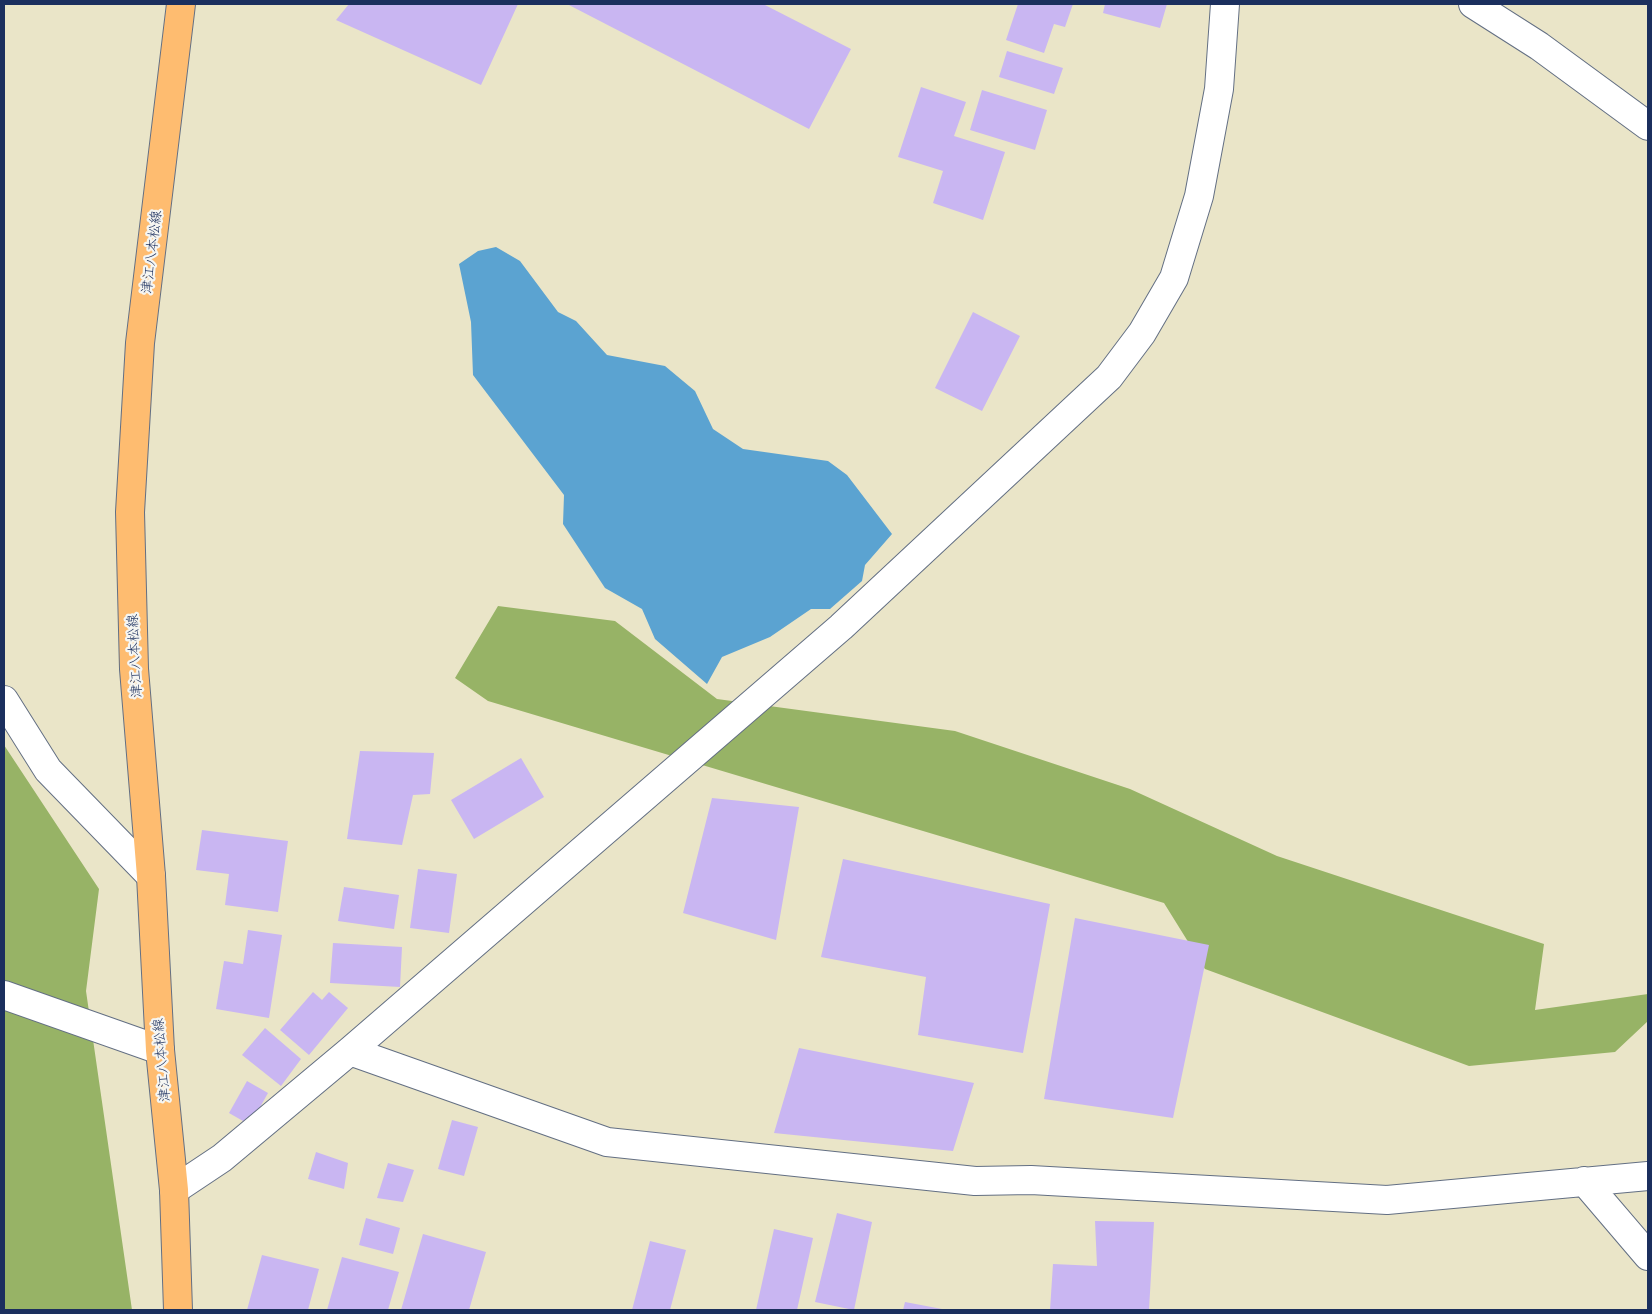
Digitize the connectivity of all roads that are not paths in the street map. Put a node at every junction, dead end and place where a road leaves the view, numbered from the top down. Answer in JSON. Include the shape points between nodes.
{"nodes":[{"id":1,"x":181,"y":4,"type":"edge"},
{"id":2,"x":1225,"y":4,"type":"edge"},
{"id":3,"x":1473,"y":4,"type":"edge"},
{"id":4,"x":1648,"y":126,"type":"edge"},
{"id":5,"x":4,"y":700,"type":"edge"},
{"id":6,"x":151,"y":876,"type":"junction"},
{"id":7,"x":4,"y":995,"type":"edge"},
{"id":8,"x":160,"y":1050,"type":"junction"},
{"id":9,"x":350,"y":1051,"type":"junction"},
{"id":10,"x":1648,"y":1176,"type":"edge"},
{"id":11,"x":1584,"y":1181,"type":"junction"},
{"id":12,"x":174,"y":1190,"type":"junction"},
{"id":13,"x":1648,"y":1256,"type":"edge"},
{"id":14,"x":178,"y":1310,"type":"edge"}],
"edges":[{"from":1,"to":6,"type":"main road","name":"津江八本松線","via":[[140,343],[130,512],[134,668]]},
{"from":2,"to":9,"type":"street","via":[[1219,89],[1199,196],[1174,278],[1142,333],[1109,377],[841,627]]},
{"from":3,"to":4,"type":"street","via":[[1539,46]]},
{"from":5,"to":6,"type":"street","via":[[48,770]]},
{"from":6,"to":8,"type":"main road","name":"津江八本松線"},
{"from":7,"to":8,"type":"street"},
{"from":8,"to":12,"type":"main road","name":"津江八本松線"},
{"from":9,"to":11,"type":"street","via":[[607,1142],[956,1179],[1031,1180],[1387,1200]]},
{"from":9,"to":12,"type":"street","via":[[222,1158]]},
{"from":10,"to":11,"type":"street"},
{"from":11,"to":13,"type":"street"},
{"from":12,"to":14,"type":"main road","name":"津江八本松線"}]}
